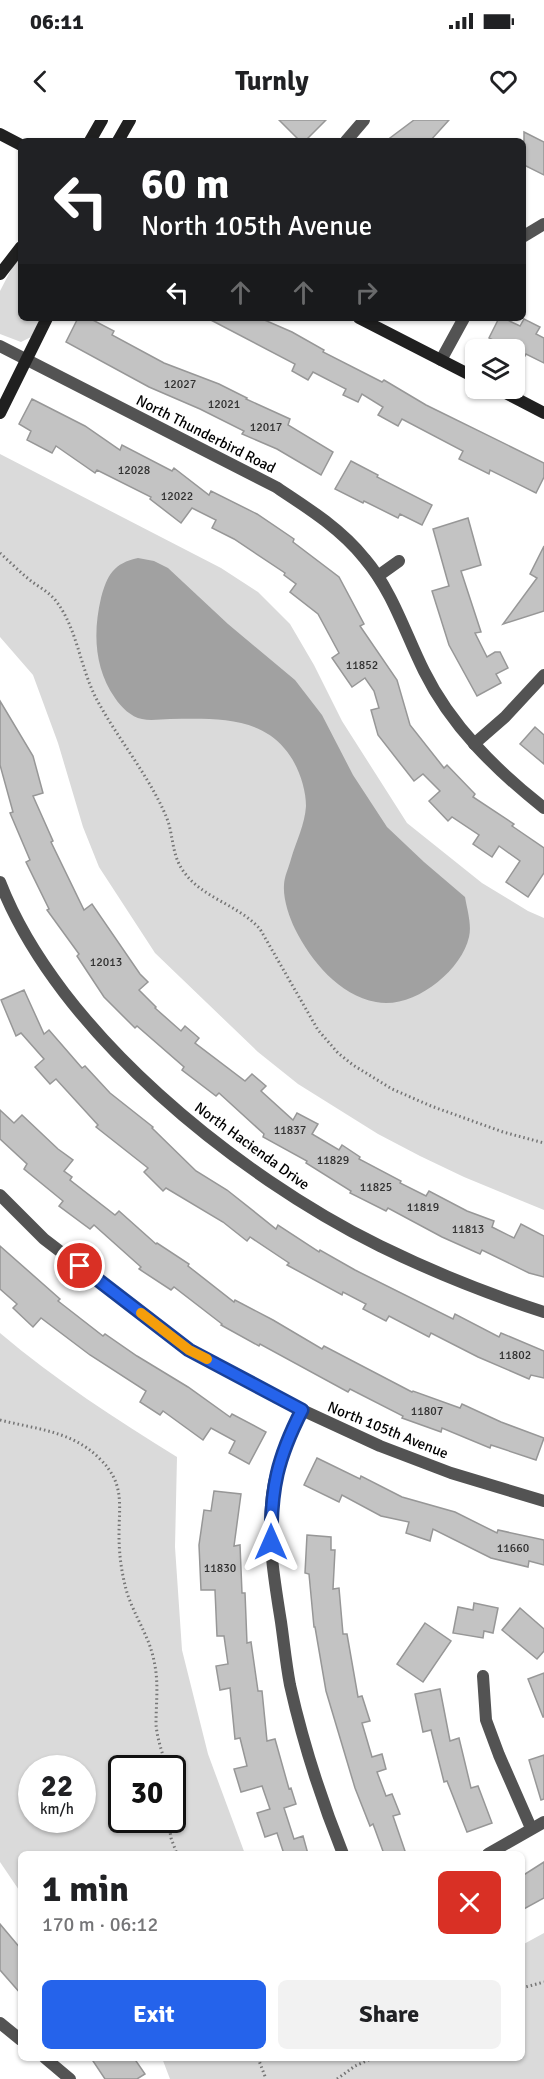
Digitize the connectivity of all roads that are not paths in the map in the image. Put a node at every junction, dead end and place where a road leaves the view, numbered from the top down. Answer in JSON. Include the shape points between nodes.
{"nodes":[{"id":1,"x":102,"y":120,"type":"edge"},
{"id":2,"x":130,"y":120,"type":"edge"},
{"id":3,"x":364,"y":120,"type":"edge"},
{"id":4,"x":0,"y":134,"type":"edge"},
{"id":5,"x":92,"y":138,"type":"edge"},
{"id":6,"x":120,"y":138,"type":"edge"},
{"id":7,"x":349,"y":138,"type":"edge"},
{"id":8,"x":18,"y":143,"type":"edge"},
{"id":9,"x":544,"y":224,"type":"edge"},
{"id":10,"x":526,"y":235,"type":"edge"},
{"id":11,"x":18,"y":251,"type":"edge"},
{"id":12,"x":0,"y":274,"type":"edge"},
{"id":13,"x":46,"y":321,"type":"edge"},
{"id":14,"x":365,"y":321,"type":"edge"},
{"id":15,"x":462,"y":321,"type":"edge"},
{"id":16,"x":0,"y":346,"type":"edge"},
{"id":17,"x":27,"y":360,"type":"junction"},
{"id":18,"x":441,"y":360,"type":"junction"},
{"id":19,"x":465,"y":372,"type":"edge"},
{"id":20,"x":517,"y":399,"type":"edge"},
{"id":21,"x":0,"y":413,"type":"edge"},
{"id":22,"x":544,"y":413,"type":"edge"},
{"id":23,"x":399,"y":561,"type":"dead end"},
{"id":24,"x":378,"y":576,"type":"junction"},
{"id":25,"x":544,"y":675,"type":"edge"},
{"id":26,"x":474,"y":744,"type":"junction"},
{"id":27,"x":544,"y":808,"type":"edge"},
{"id":28,"x":0,"y":882,"type":"edge"},
{"id":29,"x":0,"y":1195,"type":"edge"},
{"id":30,"x":544,"y":1312,"type":"edge"},
{"id":31,"x":302,"y":1410,"type":"junction"},
{"id":32,"x":544,"y":1501,"type":"edge"},
{"id":33,"x":483,"y":1677,"type":"dead end"},
{"id":34,"x":544,"y":1822,"type":"edge"},
{"id":35,"x":531,"y":1828,"type":"junction"},
{"id":36,"x":342,"y":1851,"type":"edge"},
{"id":37,"x":493,"y":1851,"type":"edge"},
{"id":38,"x":0,"y":2023,"type":"edge"},
{"id":39,"x":18,"y":2038,"type":"edge"},
{"id":40,"x":49,"y":2061,"type":"edge"},
{"id":41,"x":70,"y":2079,"type":"edge"}],
"edges":[{"from":1,"to":5,"type":"street"},
{"from":2,"to":6,"type":"street"},
{"from":3,"to":7,"type":"street"},
{"from":4,"to":8,"type":"street"},
{"from":9,"to":10,"type":"street"},
{"from":11,"to":12,"type":"street"},
{"from":13,"to":17,"type":"street"},
{"from":14,"to":18,"type":"street"},
{"from":15,"to":18,"type":"street"},
{"from":16,"to":17,"type":"street","name":"North Thunderbird Road"},
{"from":17,"to":21,"type":"street"},
{"from":17,"to":24,"type":"street","name":"North Thunderbird Road","via":[[276,487],[317,514],[365,558]]},
{"from":18,"to":19,"type":"street"},
{"from":20,"to":22,"type":"street"},
{"from":23,"to":24,"type":"street"},
{"from":24,"to":26,"type":"street","name":"North Thunderbird Road","via":[[441,702]]},
{"from":25,"to":26,"type":"street"},
{"from":26,"to":27,"type":"street","name":"North Thunderbird Road"},
{"from":28,"to":30,"type":"street","name":"North Hacienda Drive","via":[[9,915],[91,1026],[190,1121],[268,1179],[378,1245],[456,1281]]},
{"from":29,"to":31,"type":"street","name":"North 105th Avenue","via":[[44,1239],[189,1350]]},
{"from":31,"to":32,"type":"street","name":"North 105th Avenue","via":[[451,1473]]},
{"from":31,"to":36,"type":"street","via":[[279,1462],[274,1484],[274,1580],[301,1729]]},
{"from":33,"to":35,"type":"street","via":[[486,1720]]},
{"from":34,"to":35,"type":"street"},
{"from":35,"to":37,"type":"street"},
{"from":38,"to":39,"type":"street"},
{"from":40,"to":41,"type":"street"}]}
